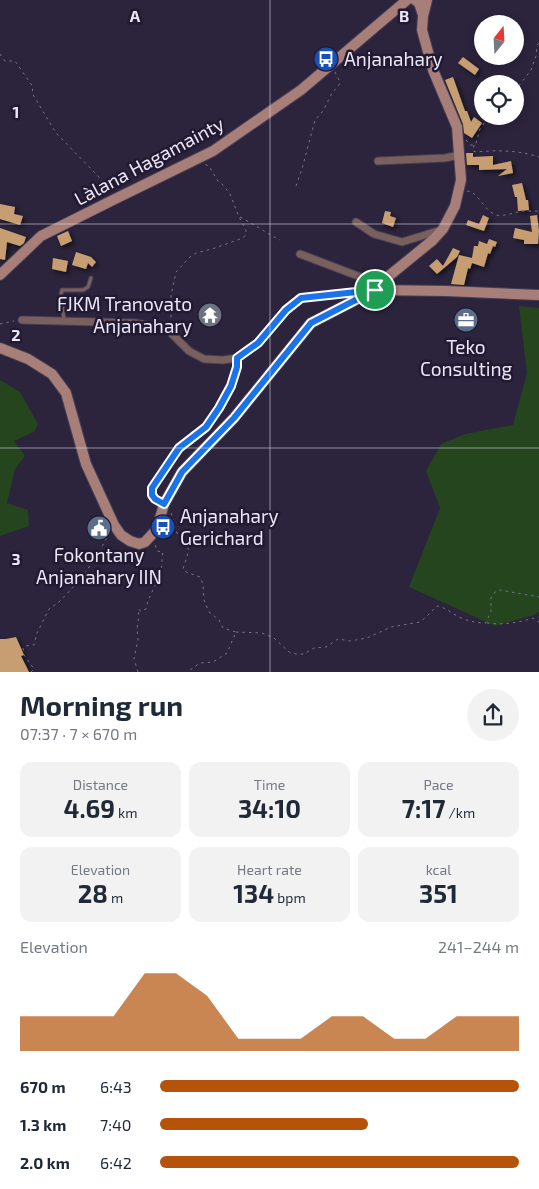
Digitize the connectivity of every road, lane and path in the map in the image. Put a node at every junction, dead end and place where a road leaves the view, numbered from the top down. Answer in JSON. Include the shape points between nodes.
{"nodes":[{"id":1,"x":415,"y":0,"type":"edge"},
{"id":2,"x":407,"y":1,"type":"edge"},
{"id":3,"x":425,"y":5,"type":"edge"},
{"id":4,"x":539,"y":43,"type":"edge"},
{"id":5,"x":0,"y":54,"type":"edge"},
{"id":6,"x":332,"y":64,"type":"junction"},
{"id":7,"x":524,"y":79,"type":"edge"},
{"id":8,"x":483,"y":125,"type":"edge"},
{"id":9,"x":466,"y":139,"type":"dead end"},
{"id":10,"x":474,"y":145,"type":"junction"},
{"id":11,"x":460,"y":155,"type":"junction"},
{"id":12,"x":539,"y":157,"type":"edge"},
{"id":13,"x":200,"y":158,"type":"junction"},
{"id":14,"x":378,"y":161,"type":"dead end"},
{"id":15,"x":296,"y":186,"type":"dead end"},
{"id":16,"x":460,"y":188,"type":"junction"},
{"id":17,"x":115,"y":199,"type":"junction"},
{"id":18,"x":539,"y":211,"type":"edge"},
{"id":19,"x":239,"y":217,"type":"junction"},
{"id":20,"x":356,"y":222,"type":"dead end"},
{"id":21,"x":443,"y":229,"type":"junction"},
{"id":22,"x":280,"y":240,"type":"dead end"},
{"id":23,"x":300,"y":254,"type":"dead end"},
{"id":24,"x":0,"y":276,"type":"edge"},
{"id":25,"x":91,"y":278,"type":"dead end"},
{"id":26,"x":377,"y":287,"type":"junction"},
{"id":27,"x":539,"y":295,"type":"edge"},
{"id":28,"x":22,"y":320,"type":"joint"},
{"id":29,"x":64,"y":321,"type":"junction"},
{"id":30,"x":0,"y":324,"type":"edge"},
{"id":31,"x":166,"y":328,"type":"junction"},
{"id":32,"x":0,"y":348,"type":"edge"},
{"id":33,"x":237,"y":358,"type":"junction"},
{"id":34,"x":164,"y":504,"type":"junction"},
{"id":35,"x":114,"y":525,"type":"junction"},
{"id":36,"x":154,"y":533,"type":"junction"},
{"id":37,"x":539,"y":597,"type":"edge"},
{"id":38,"x":539,"y":622,"type":"edge"},
{"id":39,"x":486,"y":623,"type":"junction"},
{"id":40,"x":236,"y":632,"type":"junction"},
{"id":41,"x":34,"y":669,"type":"junction"},
{"id":42,"x":31,"y":672,"type":"edge"},
{"id":43,"x":39,"y":672,"type":"edge"},
{"id":44,"x":138,"y":672,"type":"edge"},
{"id":45,"x":187,"y":672,"type":"edge"}],
"edges":[{"from":1,"to":3,"type":"main road"},
{"from":2,"to":6,"type":"main road","name":"Làlana Hagamainty"},
{"from":3,"to":11,"type":"main road","via":[[422,30],[433,70],[457,127]]},
{"from":4,"to":7,"type":"path","via":[[531,70]]},
{"from":5,"to":17,"type":"path","via":[[5,61],[15,60],[56,133],[98,176]]},
{"from":6,"to":13,"type":"main road","name":"Làlana Hagamainty","via":[[301,90]]},
{"from":6,"to":15,"type":"path","via":[[340,82],[315,120]]},
{"from":8,"to":10,"type":"path"},
{"from":9,"to":10,"type":"path"},
{"from":10,"to":12,"type":"path","via":[[473,151],[476,152],[494,150]]},
{"from":11,"to":14,"type":"street"},
{"from":11,"to":16,"type":"main road"},
{"from":13,"to":17,"type":"main road","name":"Làlana Hagamainty"},
{"from":13,"to":19,"type":"path","via":[[230,194]]},
{"from":16,"to":18,"type":"path","via":[[473,192],[488,211],[498,215]]},
{"from":16,"to":21,"type":"main road"},
{"from":17,"to":24,"type":"main road","name":"Làlana Hagamainty","via":[[41,236]]},
{"from":19,"to":22,"type":"path"},
{"from":19,"to":31,"type":"path","via":[[246,230],[243,238],[196,253],[176,272],[171,317]]},
{"from":20,"to":21,"type":"street","via":[[374,234],[402,242]]},
{"from":21,"to":26,"type":"main road"},
{"from":23,"to":26,"type":"street"},
{"from":25,"to":29,"type":"lane","via":[[83,290],[62,290]]},
{"from":26,"to":27,"type":"main road"},
{"from":26,"to":33,"type":"street","via":[[301,298],[286,310],[258,343]]},
{"from":26,"to":34,"type":"main road","via":[[311,323],[234,418],[182,472]]},
{"from":28,"to":29,"type":"street"},
{"from":28,"to":30,"type":"path"},
{"from":29,"to":31,"type":"street","via":[[135,323]]},
{"from":31,"to":33,"type":"street","via":[[189,351],[204,359]]},
{"from":32,"to":35,"type":"main road","via":[[28,358],[52,374],[66,393],[86,464]]},
{"from":33,"to":34,"type":"path","via":[[231,386],[219,408],[206,427],[179,448],[152,488],[152,495]]},
{"from":34,"to":36,"type":"main road"},
{"from":34,"to":40,"type":"path","via":[[189,550],[183,569],[200,577],[210,612],[223,628]]},
{"from":35,"to":36,"type":"main road","via":[[121,535],[139,544]]},
{"from":35,"to":41,"type":"path","via":[[80,579],[50,609],[34,644],[23,648]]},
{"from":36,"to":44,"type":"path","via":[[157,551],[163,552],[160,575],[146,609],[138,610],[134,659]]},
{"from":37,"to":39,"type":"path","via":[[496,591]]},
{"from":38,"to":39,"type":"path","via":[[533,618]]},
{"from":39,"to":40,"type":"path","via":[[476,623],[437,606],[420,622],[391,627],[367,638],[338,639],[304,654],[289,652],[274,638],[262,633]]},
{"from":40,"to":45,"type":"path","via":[[227,653],[213,662],[200,662]]},
{"from":41,"to":42,"type":"path"},
{"from":41,"to":43,"type":"path"}]}
